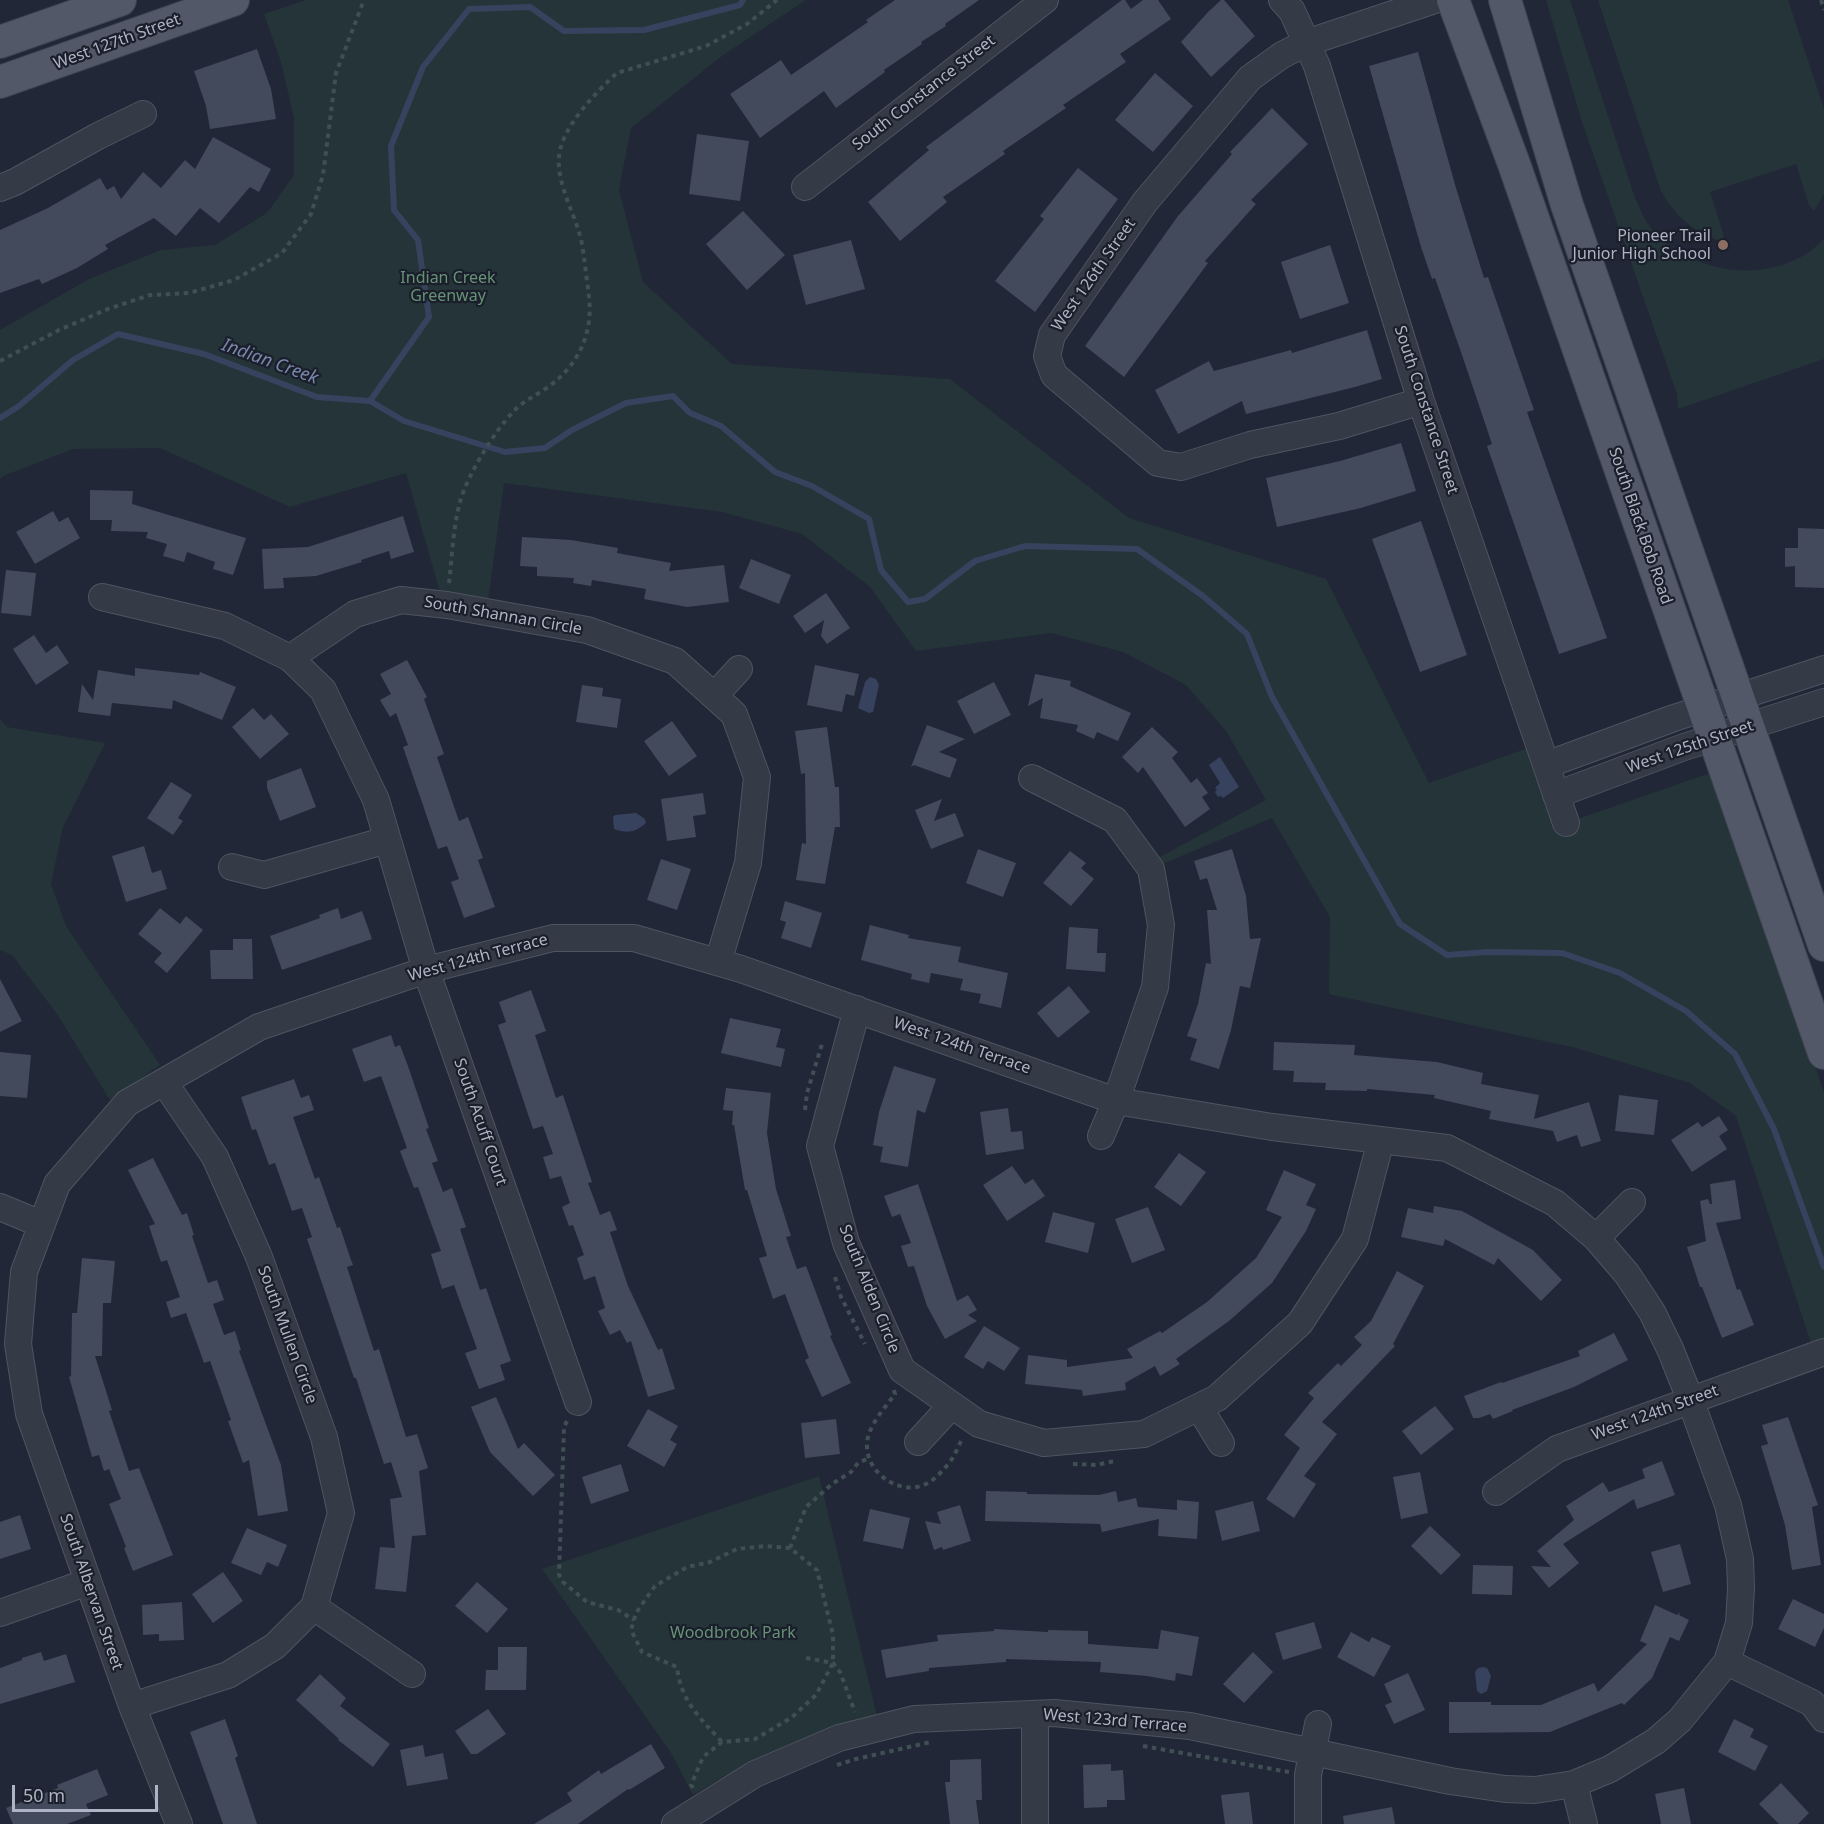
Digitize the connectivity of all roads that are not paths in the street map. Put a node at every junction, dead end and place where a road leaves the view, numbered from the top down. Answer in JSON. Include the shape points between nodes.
{"nodes":[{"id":1,"x":120,"y":0,"type":"edge"},
{"id":2,"x":233,"y":0,"type":"edge"},
{"id":3,"x":1045,"y":0,"type":"edge"},
{"id":4,"x":1282,"y":0,"type":"edge"},
{"id":5,"x":1435,"y":0,"type":"edge"},
{"id":6,"x":1453,"y":0,"type":"edge"},
{"id":7,"x":1505,"y":0,"type":"edge"},
{"id":8,"x":0,"y":42,"type":"edge"},
{"id":9,"x":1306,"y":43,"type":"junction"},
{"id":10,"x":0,"y":82,"type":"edge"},
{"id":11,"x":143,"y":114,"type":"dead end"},
{"id":12,"x":805,"y":187,"type":"dead end"},
{"id":13,"x":0,"y":188,"type":"edge"},
{"id":14,"x":1421,"y":401,"type":"junction"},
{"id":15,"x":102,"y":597,"type":"dead end"},
{"id":16,"x":290,"y":658,"type":"junction"},
{"id":17,"x":739,"y":669,"type":"dead end"},
{"id":18,"x":1824,"y":669,"type":"edge"},
{"id":19,"x":714,"y":696,"type":"junction"},
{"id":20,"x":1738,"y":698,"type":"junction"},
{"id":21,"x":1824,"y":702,"type":"edge"},
{"id":22,"x":1704,"y":708,"type":"junction"},
{"id":23,"x":1748,"y":727,"type":"junction"},
{"id":24,"x":1714,"y":737,"type":"junction"},
{"id":25,"x":1546,"y":765,"type":"junction"},
{"id":26,"x":1032,"y":778,"type":"dead end"},
{"id":27,"x":1556,"y":795,"type":"junction"},
{"id":28,"x":1566,"y":823,"type":"dead end"},
{"id":29,"x":387,"y":840,"type":"junction"},
{"id":30,"x":232,"y":867,"type":"dead end"},
{"id":31,"x":1824,"y":945,"type":"edge"},
{"id":32,"x":718,"y":962,"type":"junction"},
{"id":33,"x":426,"y":970,"type":"junction"},
{"id":34,"x":857,"y":1009,"type":"junction"},
{"id":35,"x":1824,"y":1053,"type":"edge"},
{"id":36,"x":164,"y":1082,"type":"junction"},
{"id":37,"x":1116,"y":1101,"type":"junction"},
{"id":38,"x":1101,"y":1136,"type":"dead end"},
{"id":39,"x":1381,"y":1140,"type":"junction"},
{"id":40,"x":1632,"y":1202,"type":"dead end"},
{"id":41,"x":0,"y":1207,"type":"edge"},
{"id":42,"x":41,"y":1224,"type":"junction"},
{"id":43,"x":1596,"y":1239,"type":"junction"},
{"id":44,"x":1824,"y":1352,"type":"edge"},
{"id":45,"x":20,"y":1356,"type":"joint"},
{"id":46,"x":1690,"y":1400,"type":"junction"},
{"id":47,"x":578,"y":1402,"type":"road end"},
{"id":48,"x":952,"y":1405,"type":"junction"},
{"id":49,"x":1199,"y":1407,"type":"junction"},
{"id":50,"x":918,"y":1442,"type":"dead end"},
{"id":51,"x":1221,"y":1443,"type":"dead end"},
{"id":52,"x":1496,"y":1492,"type":"dead end"},
{"id":53,"x":88,"y":1582,"type":"junction"},
{"id":54,"x":314,"y":1607,"type":"junction"},
{"id":55,"x":0,"y":1613,"type":"edge"},
{"id":56,"x":1727,"y":1662,"type":"junction"},
{"id":57,"x":412,"y":1674,"type":"dead end"},
{"id":58,"x":132,"y":1707,"type":"junction"},
{"id":59,"x":1035,"y":1714,"type":"junction"},
{"id":60,"x":1824,"y":1719,"type":"edge"},
{"id":61,"x":1318,"y":1724,"type":"dead end"},
{"id":62,"x":1313,"y":1753,"type":"junction"},
{"id":63,"x":1574,"y":1784,"type":"junction"},
{"id":64,"x":689,"y":1817,"type":"edge"},
{"id":65,"x":179,"y":1824,"type":"edge"},
{"id":66,"x":1035,"y":1824,"type":"edge"},
{"id":67,"x":1308,"y":1824,"type":"edge"},
{"id":68,"x":1584,"y":1824,"type":"edge"}],
"edges":[{"from":1,"to":8,"type":"main road"},
{"from":2,"to":10,"type":"main road","name":"West 127th Street"},
{"from":3,"to":12,"type":"street","name":"South Constance Street"},
{"from":4,"to":9,"type":"street","name":"South Constance Street","via":[[1292,11]]},
{"from":5,"to":9,"type":"street","name":"West 126th Street"},
{"from":6,"to":22,"type":"main road","name":"South Black Bob Road"},
{"from":7,"to":20,"type":"main road","via":[[1567,205]]},
{"from":9,"to":14,"type":"street","name":"South Constance Street","via":[[1317,66]]},
{"from":9,"to":14,"type":"street","name":"West 126th Street","via":[[1250,78],[1145,202],[1052,335],[1047,356],[1054,375],[1158,463],[1181,468],[1250,445],[1339,426]]},
{"from":11,"to":13,"type":"street"},
{"from":14,"to":25,"type":"street","name":"South Constance Street"},
{"from":15,"to":16,"type":"street","name":"South Acuff Court","via":[[225,626]]},
{"from":16,"to":19,"type":"street","name":"South Shannan Circle","via":[[355,614],[401,600],[447,604],[587,630],[675,661]]},
{"from":16,"to":29,"type":"street","name":"South Acuff Court","via":[[323,690],[376,800]]},
{"from":17,"to":19,"type":"street"},
{"from":18,"to":20,"type":"street","name":"West 125th Street"},
{"from":19,"to":32,"type":"street","name":"South Shannan Circle","via":[[734,714],[757,777],[748,863]]},
{"from":20,"to":22,"type":"street","name":"West 125th Street"},
{"from":20,"to":23,"type":"main road"},
{"from":21,"to":23,"type":"street","name":"West 125th Street"},
{"from":22,"to":24,"type":"main road","name":"South Black Bob Road"},
{"from":22,"to":25,"type":"street","name":"West 125th Street"},
{"from":23,"to":24,"type":"street","name":"West 125th Street"},
{"from":23,"to":31,"type":"main road"},
{"from":24,"to":27,"type":"street","name":"West 125th Street"},
{"from":24,"to":35,"type":"main road","name":"South Black Bob Road"},
{"from":25,"to":27,"type":"street","name":"South Constance Street"},
{"from":26,"to":37,"type":"street","via":[[1115,820],[1151,869],[1161,925],[1155,987]]},
{"from":27,"to":28,"type":"street","name":"South Constance Street"},
{"from":29,"to":30,"type":"street","via":[[264,874]]},
{"from":29,"to":33,"type":"street","name":"South Acuff Court"},
{"from":32,"to":33,"type":"street","name":"West 124th Terrace","via":[[634,938],[553,938]]},
{"from":32,"to":34,"type":"street","name":"West 124th Terrace"},
{"from":33,"to":36,"type":"street","name":"West 124th Terrace","via":[[259,1028]]},
{"from":33,"to":47,"type":"street","name":"South Acuff Court"},
{"from":34,"to":37,"type":"street","name":"West 124th Terrace"},
{"from":34,"to":48,"type":"street","name":"South Alden Circle","via":[[820,1146],[846,1243],[902,1370]]},
{"from":36,"to":42,"type":"street","name":"West 124th Terrace","via":[[127,1103],[57,1184]]},
{"from":36,"to":54,"type":"street","name":"South Mullen Circle","via":[[215,1157],[259,1257],[324,1437],[341,1513]]},
{"from":37,"to":38,"type":"street"},
{"from":37,"to":39,"type":"street","name":"West 124th Terrace","via":[[1272,1127]]},
{"from":39,"to":43,"type":"street","name":"West 124th Terrace","via":[[1447,1148],[1556,1203]]},
{"from":39,"to":49,"type":"street","name":"South Alden Circle","via":[[1355,1239],[1300,1323],[1217,1398]]},
{"from":40,"to":43,"type":"street"},
{"from":41,"to":42,"type":"street"},
{"from":42,"to":45,"type":"street","name":"West 124th Terrace","via":[[24,1272]]},
{"from":43,"to":46,"type":"street","name":"West 124th Terrace","via":[[1627,1274],[1652,1312]]},
{"from":44,"to":46,"type":"street","name":"West 124th Street"},
{"from":45,"to":53,"type":"street","name":"South Albervan Street","via":[[29,1414]]},
{"from":46,"to":52,"type":"street","name":"West 124th Street","via":[[1557,1449]]},
{"from":46,"to":56,"type":"street","name":"West 123rd Terrace","via":[[1728,1505],[1740,1559],[1739,1623]]},
{"from":48,"to":49,"type":"street","name":"South Alden Circle","via":[[979,1424],[1044,1443],[1144,1434]]},
{"from":48,"to":50,"type":"street"},
{"from":49,"to":51,"type":"street"},
{"from":53,"to":55,"type":"street"},
{"from":53,"to":58,"type":"street","name":"South Albervan Street"},
{"from":54,"to":57,"type":"street"},
{"from":54,"to":58,"type":"street","name":"South Mullen Circle","via":[[275,1646],[228,1675]]},
{"from":56,"to":60,"type":"street","via":[[1812,1703]]},
{"from":56,"to":63,"type":"street","name":"West 123rd Terrace","via":[[1680,1719],[1656,1741],[1610,1769]]},
{"from":58,"to":65,"type":"street","name":"South Albervan Street"},
{"from":59,"to":62,"type":"street","name":"West 123rd Terrace","via":[[1190,1726]]},
{"from":59,"to":64,"type":"street","name":"West 123rd Terrace","via":[[914,1719],[839,1738],[754,1774]]},
{"from":59,"to":66,"type":"street"},
{"from":61,"to":62,"type":"street"},
{"from":62,"to":63,"type":"street","name":"West 123rd Terrace","via":[[1505,1788],[1535,1790]]},
{"from":62,"to":67,"type":"street","via":[[1308,1775]]},
{"from":63,"to":68,"type":"street"}]}
